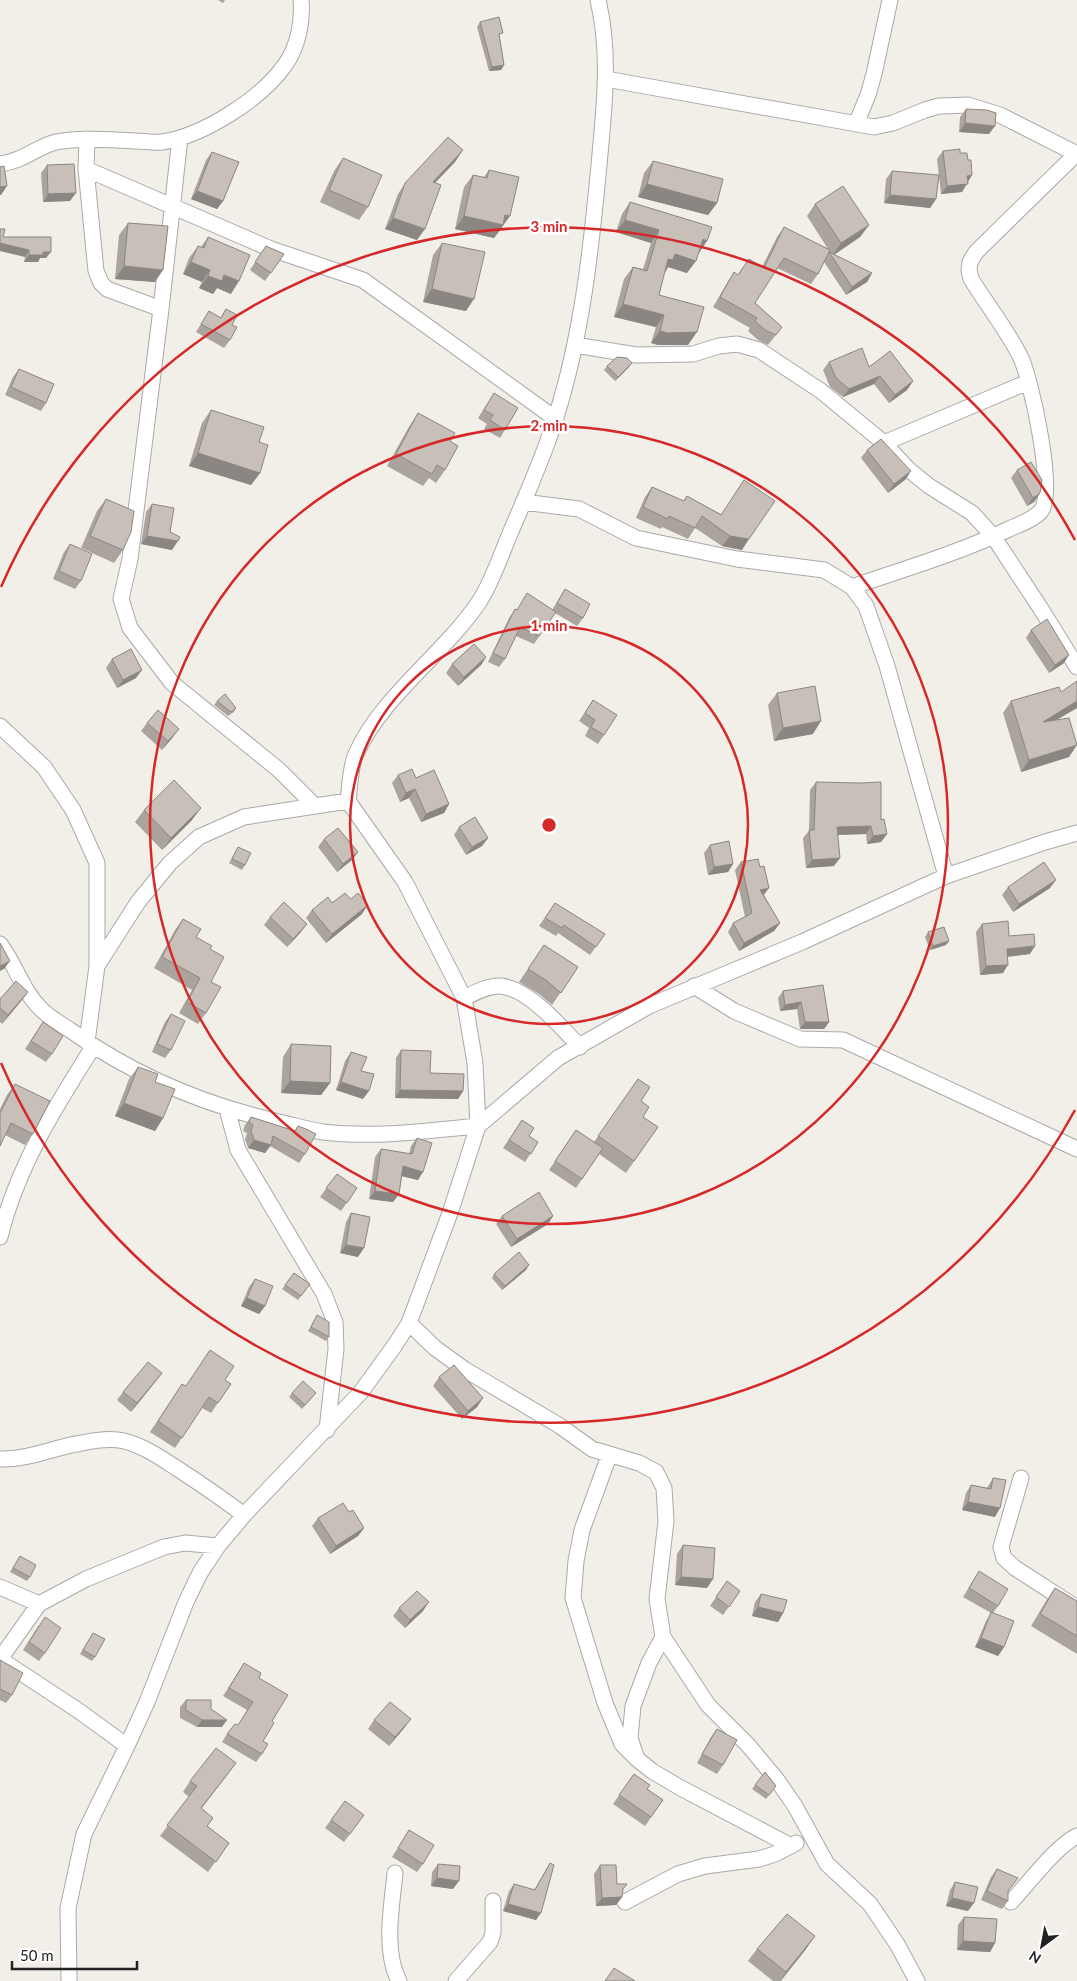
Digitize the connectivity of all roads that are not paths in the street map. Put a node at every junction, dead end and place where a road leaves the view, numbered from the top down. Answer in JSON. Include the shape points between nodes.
{"nodes":[{"id":1,"x":301,"y":0,"type":"edge"},
{"id":2,"x":598,"y":0,"type":"edge"},
{"id":3,"x":890,"y":0,"type":"edge"},
{"id":4,"x":606,"y":79,"type":"junction"},
{"id":5,"x":856,"y":124,"type":"junction"},
{"id":6,"x":180,"y":138,"type":"junction"},
{"id":7,"x":87,"y":139,"type":"junction"},
{"id":8,"x":1077,"y":153,"type":"edge"},
{"id":9,"x":0,"y":164,"type":"edge"},
{"id":10,"x":86,"y":169,"type":"junction"},
{"id":11,"x":171,"y":206,"type":"junction"},
{"id":12,"x":161,"y":309,"type":"junction"},
{"id":13,"x":576,"y":345,"type":"junction"},
{"id":14,"x":1028,"y":382,"type":"junction"},
{"id":15,"x":556,"y":419,"type":"junction"},
{"id":16,"x":884,"y":443,"type":"junction"},
{"id":17,"x":523,"y":502,"type":"junction"},
{"id":18,"x":994,"y":536,"type":"junction"},
{"id":19,"x":852,"y":587,"type":"junction"},
{"id":20,"x":1077,"y":667,"type":"edge"},
{"id":21,"x":0,"y":726,"type":"edge"},
{"id":22,"x":348,"y":801,"type":"junction"},
{"id":23,"x":315,"y":806,"type":"junction"},
{"id":24,"x":1077,"y":833,"type":"edge"},
{"id":25,"x":946,"y":876,"type":"junction"},
{"id":26,"x":0,"y":944,"type":"edge"},
{"id":27,"x":97,"y":966,"type":"junction"},
{"id":28,"x":694,"y":986,"type":"junction"},
{"id":29,"x":464,"y":998,"type":"junction"},
{"id":30,"x":90,"y":1044,"type":"junction"},
{"id":31,"x":580,"y":1047,"type":"junction"},
{"id":32,"x":227,"y":1109,"type":"junction"},
{"id":33,"x":478,"y":1126,"type":"junction"},
{"id":34,"x":1077,"y":1149,"type":"edge"},
{"id":35,"x":0,"y":1236,"type":"edge"},
{"id":36,"x":409,"y":1323,"type":"junction"},
{"id":37,"x":327,"y":1430,"type":"junction"},
{"id":38,"x":609,"y":1456,"type":"junction"},
{"id":39,"x":0,"y":1459,"type":"edge"},
{"id":40,"x":1021,"y":1478,"type":"dead end"},
{"id":41,"x":244,"y":1515,"type":"junction"},
{"id":42,"x":218,"y":1546,"type":"junction"},
{"id":43,"x":0,"y":1587,"type":"edge"},
{"id":44,"x":39,"y":1604,"type":"junction"},
{"id":45,"x":1077,"y":1608,"type":"edge"},
{"id":46,"x":663,"y":1637,"type":"junction"},
{"id":47,"x":128,"y":1746,"type":"junction"},
{"id":48,"x":637,"y":1759,"type":"junction"},
{"id":49,"x":810,"y":1835,"type":"junction"},
{"id":50,"x":1077,"y":1836,"type":"edge"},
{"id":51,"x":791,"y":1846,"type":"junction"},
{"id":52,"x":395,"y":1872,"type":"dead end"},
{"id":53,"x":493,"y":1901,"type":"dead end"},
{"id":54,"x":625,"y":1902,"type":"dead end"},
{"id":55,"x":1011,"y":1902,"type":"dead end"},
{"id":56,"x":69,"y":1981,"type":"edge"},
{"id":57,"x":399,"y":1981,"type":"edge"},
{"id":58,"x":456,"y":1981,"type":"edge"},
{"id":59,"x":917,"y":1981,"type":"edge"}],
"edges":[{"from":1,"to":6,"type":"street","via":[[297,40],[285,65],[253,98],[212,125]]},
{"from":2,"to":4,"type":"street","via":[[605,31]]},
{"from":3,"to":5,"type":"street","via":[[876,67]]},
{"from":4,"to":5,"type":"street"},
{"from":4,"to":13,"type":"street","via":[[598,181]]},
{"from":5,"to":8,"type":"street","via":[[874,127],[939,106],[968,104],[1000,115]]},
{"from":6,"to":7,"type":"street","via":[[161,142]]},
{"from":6,"to":11,"type":"street"},
{"from":7,"to":9,"type":"street","via":[[56,142],[15,162]]},
{"from":7,"to":10,"type":"street"},
{"from":8,"to":14,"type":"street","via":[[988,239],[970,262],[970,279],[1020,357]]},
{"from":10,"to":11,"type":"street"},
{"from":10,"to":12,"type":"street","via":[[96,271],[101,283],[108,289]]},
{"from":11,"to":12,"type":"street"},
{"from":11,"to":15,"type":"street","via":[[271,249],[363,280]]},
{"from":12,"to":23,"type":"street","via":[[130,559],[121,599],[124,609],[130,628],[172,683],[279,770]]},
{"from":13,"to":15,"type":"street"},
{"from":13,"to":16,"type":"street","via":[[636,355],[693,354],[737,344],[760,350],[821,391]]},
{"from":14,"to":16,"type":"street"},
{"from":14,"to":18,"type":"street","via":[[1037,414],[1047,484],[1046,499],[1043,509],[1032,518]]},
{"from":15,"to":17,"type":"street"},
{"from":16,"to":18,"type":"street","via":[[908,469],[972,513]]},
{"from":17,"to":19,"type":"street","via":[[578,509],[636,538],[737,558],[824,570]]},
{"from":17,"to":22,"type":"street","via":[[481,600],[462,626],[374,724],[355,755]]},
{"from":18,"to":19,"type":"street"},
{"from":18,"to":20,"type":"street"},
{"from":19,"to":25,"type":"street","via":[[866,606],[887,666]]},
{"from":21,"to":27,"type":"street","via":[[44,767],[74,810],[97,863]]},
{"from":22,"to":23,"type":"street"},
{"from":22,"to":29,"type":"street","via":[[405,882]]},
{"from":23,"to":27,"type":"street","via":[[244,818],[199,837],[170,864],[138,902]]},
{"from":24,"to":25,"type":"street"},
{"from":25,"to":28,"type":"street","via":[[802,942]]},
{"from":26,"to":30,"type":"street","via":[[9,955],[24,989],[42,1011]]},
{"from":27,"to":30,"type":"street"},
{"from":28,"to":31,"type":"street","via":[[649,1006]]},
{"from":28,"to":34,"type":"street","via":[[734,1011],[800,1039],[843,1040]]},
{"from":29,"to":31,"type":"street","via":[[486,988],[500,986],[519,992],[553,1019]]},
{"from":29,"to":33,"type":"street","via":[[475,1063]]},
{"from":30,"to":32,"type":"street","via":[[166,1084]]},
{"from":30,"to":35,"type":"street","via":[[20,1174]]},
{"from":31,"to":33,"type":"street","via":[[558,1058]]},
{"from":32,"to":33,"type":"street","via":[[323,1132],[384,1133]]},
{"from":32,"to":37,"type":"street","via":[[238,1150],[324,1294],[335,1322],[336,1349]]},
{"from":33,"to":36,"type":"street"},
{"from":36,"to":37,"type":"street","via":[[362,1392]]},
{"from":36,"to":38,"type":"street","via":[[464,1369],[560,1426],[592,1449]]},
{"from":37,"to":41,"type":"street"},
{"from":38,"to":46,"type":"street","via":[[639,1463],[656,1472],[664,1488],[666,1521],[657,1599]]},
{"from":38,"to":48,"type":"street","via":[[582,1530],[573,1598],[605,1703],[622,1744]]},
{"from":39,"to":41,"type":"street","via":[[41,1454],[79,1443],[123,1441],[148,1450]]},
{"from":40,"to":45,"type":"street","via":[[1001,1547],[1004,1558]]},
{"from":41,"to":42,"type":"street"},
{"from":42,"to":44,"type":"street","via":[[185,1544],[164,1547]]},
{"from":42,"to":47,"type":"street","via":[[186,1602]]},
{"from":43,"to":44,"type":"street"},
{"from":44,"to":47,"type":"street","via":[[0,1659]]},
{"from":46,"to":48,"type":"street","via":[[633,1706],[630,1738]]},
{"from":46,"to":49,"type":"street","via":[[708,1705],[777,1780]]},
{"from":47,"to":56,"type":"street","via":[[84,1834],[68,1908]]},
{"from":48,"to":51,"type":"street","via":[[679,1788]]},
{"from":49,"to":51,"type":"street"},
{"from":49,"to":59,"type":"street","via":[[827,1864],[870,1904]]},
{"from":50,"to":55,"type":"street","via":[[1058,1851]]},
{"from":51,"to":54,"type":"street","via":[[760,1859],[704,1866],[678,1874]]},
{"from":52,"to":57,"type":"street","via":[[390,1924],[392,1964]]},
{"from":53,"to":58,"type":"street","via":[[490,1942]]}]}
